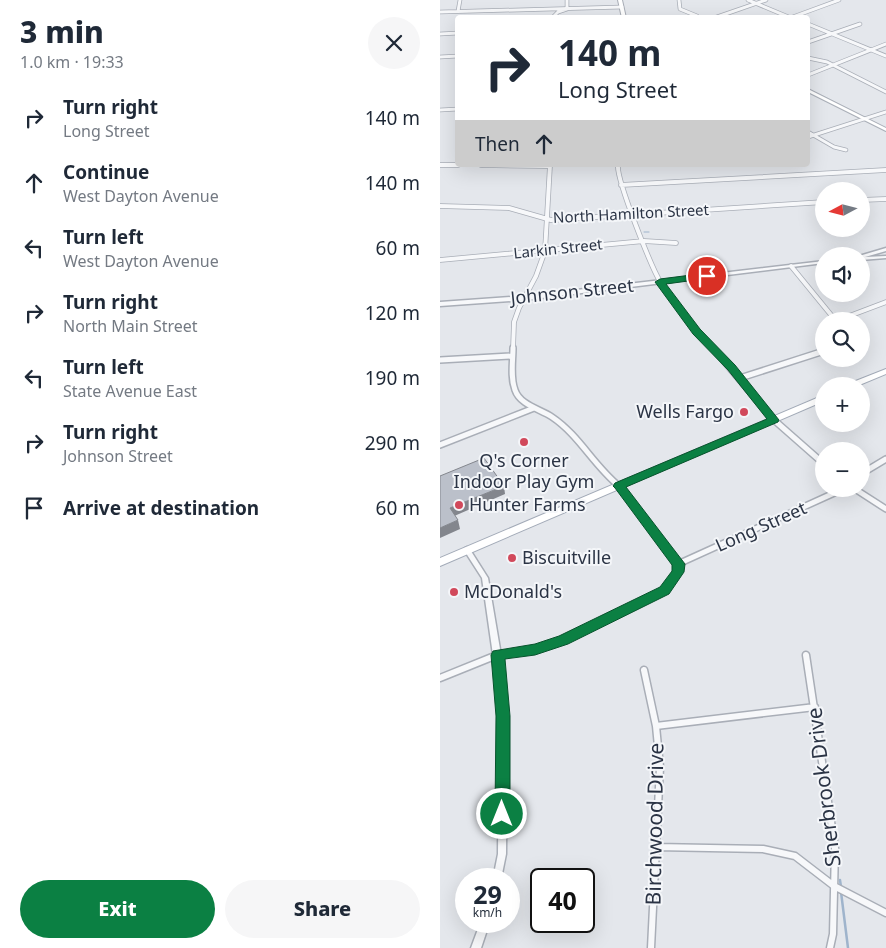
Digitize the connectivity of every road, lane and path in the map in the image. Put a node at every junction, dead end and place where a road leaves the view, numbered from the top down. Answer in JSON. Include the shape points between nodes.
{"nodes":[{"id":1,"x":460,"y":0,"type":"edge"},
{"id":2,"x":567,"y":0,"type":"edge"},
{"id":3,"x":620,"y":0,"type":"edge"},
{"id":4,"x":679,"y":0,"type":"edge"},
{"id":5,"x":748,"y":0,"type":"edge"},
{"id":6,"x":766,"y":0,"type":"edge"},
{"id":7,"x":839,"y":0,"type":"edge"},
{"id":8,"x":756,"y":3,"type":"junction"},
{"id":9,"x":622,"y":8,"type":"junction"},
{"id":10,"x":567,"y":9,"type":"junction"},
{"id":11,"x":458,"y":11,"type":"junction"},
{"id":12,"x":440,"y":12,"type":"edge"},
{"id":13,"x":555,"y":15,"type":"edge"},
{"id":14,"x":623,"y":15,"type":"edge"},
{"id":15,"x":695,"y":15,"type":"edge"},
{"id":16,"x":722,"y":15,"type":"edge"},
{"id":17,"x":785,"y":15,"type":"edge"},
{"id":18,"x":796,"y":15,"type":"edge"},
{"id":19,"x":860,"y":24,"type":"dead end"},
{"id":20,"x":810,"y":25,"type":"edge"},
{"id":21,"x":455,"y":33,"type":"edge"},
{"id":22,"x":440,"y":34,"type":"edge"},
{"id":23,"x":831,"y":34,"type":"junction"},
{"id":24,"x":810,"y":41,"type":"edge"},
{"id":25,"x":886,"y":44,"type":"edge"},
{"id":26,"x":871,"y":49,"type":"junction"},
{"id":27,"x":455,"y":56,"type":"edge"},
{"id":28,"x":886,"y":56,"type":"edge"},
{"id":29,"x":440,"y":57,"type":"edge"},
{"id":30,"x":810,"y":59,"type":"edge"},
{"id":31,"x":831,"y":64,"type":"junction"},
{"id":32,"x":810,"y":74,"type":"edge"},
{"id":33,"x":810,"y":91,"type":"edge"},
{"id":34,"x":886,"y":92,"type":"edge"},
{"id":35,"x":455,"y":109,"type":"edge"},
{"id":36,"x":440,"y":110,"type":"edge"},
{"id":37,"x":886,"y":112,"type":"edge"},
{"id":38,"x":865,"y":118,"type":"junction"},
{"id":39,"x":886,"y":130,"type":"edge"},
{"id":40,"x":810,"y":134,"type":"edge"},
{"id":41,"x":813,"y":136,"type":"junction"},
{"id":42,"x":810,"y":137,"type":"edge"},
{"id":43,"x":846,"y":150,"type":"dead end"},
{"id":44,"x":440,"y":165,"type":"edge"},
{"id":45,"x":455,"y":165,"type":"edge"},
{"id":46,"x":550,"y":167,"type":"edge"},
{"id":47,"x":618,"y":167,"type":"edge"},
{"id":48,"x":886,"y":170,"type":"edge"},
{"id":49,"x":621,"y":185,"type":"junction"},
{"id":50,"x":886,"y":198,"type":"edge"},
{"id":51,"x":870,"y":199,"type":"edge"},
{"id":52,"x":815,"y":203,"type":"edge"},
{"id":53,"x":440,"y":206,"type":"edge"},
{"id":54,"x":633,"y":215,"type":"junction"},
{"id":55,"x":546,"y":218,"type":"junction"},
{"id":56,"x":644,"y":241,"type":"junction"},
{"id":57,"x":676,"y":243,"type":"dead end"},
{"id":58,"x":886,"y":250,"type":"edge"},
{"id":59,"x":545,"y":251,"type":"junction"},
{"id":60,"x":870,"y":255,"type":"edge"},
{"id":61,"x":886,"y":257,"type":"edge"},
{"id":62,"x":870,"y":258,"type":"edge"},
{"id":63,"x":440,"y":260,"type":"edge"},
{"id":64,"x":815,"y":263,"type":"edge"},
{"id":65,"x":791,"y":266,"type":"junction"},
{"id":66,"x":660,"y":282,"type":"junction"},
{"id":67,"x":525,"y":298,"type":"junction"},
{"id":68,"x":886,"y":302,"type":"edge"},
{"id":69,"x":440,"y":304,"type":"edge"},
{"id":70,"x":829,"y":312,"type":"edge"},
{"id":71,"x":860,"y":312,"type":"edge"},
{"id":72,"x":815,"y":354,"type":"edge"},
{"id":73,"x":512,"y":356,"type":"junction"},
{"id":74,"x":440,"y":360,"type":"edge"},
{"id":75,"x":886,"y":371,"type":"edge"},
{"id":76,"x":740,"y":378,"type":"junction"},
{"id":77,"x":870,"y":378,"type":"edge"},
{"id":78,"x":815,"y":402,"type":"edge"},
{"id":79,"x":534,"y":408,"type":"junction"},
{"id":80,"x":774,"y":420,"type":"junction"},
{"id":81,"x":440,"y":445,"type":"edge"},
{"id":82,"x":815,"y":456,"type":"edge"},
{"id":83,"x":886,"y":459,"type":"edge"},
{"id":84,"x":870,"y":469,"type":"edge"},
{"id":85,"x":619,"y":486,"type":"junction"},
{"id":86,"x":825,"y":497,"type":"edge"},
{"id":87,"x":868,"y":497,"type":"edge"},
{"id":88,"x":886,"y":509,"type":"edge"},
{"id":89,"x":467,"y":550,"type":"junction"},
{"id":90,"x":440,"y":562,"type":"edge"},
{"id":91,"x":678,"y":564,"type":"junction"},
{"id":92,"x":497,"y":655,"type":"junction"},
{"id":93,"x":806,"y":655,"type":"dead end"},
{"id":94,"x":644,"y":670,"type":"dead end"},
{"id":95,"x":440,"y":678,"type":"edge"},
{"id":96,"x":815,"y":707,"type":"junction"},
{"id":97,"x":656,"y":726,"type":"junction"},
{"id":98,"x":656,"y":847,"type":"junction"},
{"id":99,"x":500,"y":868,"type":"edge"},
{"id":100,"x":834,"y":886,"type":"junction"},
{"id":101,"x":886,"y":913,"type":"edge"},
{"id":102,"x":482,"y":933,"type":"edge"},
{"id":103,"x":476,"y":948,"type":"edge"},
{"id":104,"x":651,"y":948,"type":"edge"},
{"id":105,"x":830,"y":948,"type":"edge"}],
"edges":[{"from":1,"to":11,"type":"street"},
{"from":2,"to":10,"type":"street"},
{"from":3,"to":9,"type":"main road"},
{"from":4,"to":15,"type":"street","via":[[680,9]]},
{"from":5,"to":8,"type":"street"},
{"from":6,"to":8,"type":"street"},
{"from":7,"to":18,"type":"street"},
{"from":8,"to":16,"type":"street"},
{"from":8,"to":17,"type":"street"},
{"from":9,"to":10,"type":"street"},
{"from":9,"to":14,"type":"main road"},
{"from":10,"to":11,"type":"street"},
{"from":10,"to":13,"type":"street"},
{"from":11,"to":12,"type":"street"},
{"from":19,"to":23,"type":"street"},
{"from":20,"to":23,"type":"street"},
{"from":21,"to":22,"type":"street"},
{"from":23,"to":24,"type":"street"},
{"from":23,"to":26,"type":"street"},
{"from":25,"to":26,"type":"street"},
{"from":26,"to":28,"type":"street"},
{"from":26,"to":31,"type":"street"},
{"from":27,"to":29,"type":"street"},
{"from":30,"to":31,"type":"street"},
{"from":31,"to":32,"type":"street"},
{"from":31,"to":34,"type":"street"},
{"from":33,"to":38,"type":"main road"},
{"from":35,"to":36,"type":"street"},
{"from":37,"to":38,"type":"street"},
{"from":38,"to":39,"type":"main road"},
{"from":38,"to":41,"type":"street"},
{"from":40,"to":41,"type":"street"},
{"from":41,"to":42,"type":"street"},
{"from":41,"to":43,"type":"street"},
{"from":44,"to":45,"type":"street"},
{"from":46,"to":55,"type":"street"},
{"from":47,"to":49,"type":"street"},
{"from":48,"to":49,"type":"street"},
{"from":49,"to":54,"type":"street"},
{"from":50,"to":51,"type":"street"},
{"from":52,"to":54,"type":"street","name":"North Hamilton Street"},
{"from":53,"to":55,"type":"street","name":"North Hamilton Street","via":[[509,208]]},
{"from":54,"to":55,"type":"street","name":"North Hamilton Street"},
{"from":54,"to":56,"type":"street"},
{"from":55,"to":59,"type":"street"},
{"from":56,"to":57,"type":"street","name":"Larkin Street"},
{"from":56,"to":59,"type":"street","name":"Larkin Street"},
{"from":56,"to":66,"type":"street"},
{"from":58,"to":60,"type":"street"},
{"from":58,"to":61,"type":"street"},
{"from":59,"to":63,"type":"street","name":"Larkin Street"},
{"from":59,"to":67,"type":"street"},
{"from":61,"to":62,"type":"street"},
{"from":64,"to":65,"type":"street","name":"Johnson Street"},
{"from":65,"to":66,"type":"street","name":"Johnson Street"},
{"from":65,"to":70,"type":"street"},
{"from":66,"to":67,"type":"street","name":"Johnson Street"},
{"from":66,"to":76,"type":"street","via":[[697,332]]},
{"from":67,"to":69,"type":"street","name":"Johnson Street"},
{"from":67,"to":73,"type":"street","via":[[514,322]]},
{"from":68,"to":71,"type":"street"},
{"from":72,"to":76,"type":"street"},
{"from":73,"to":74,"type":"street"},
{"from":73,"to":79,"type":"street","via":[[515,392]]},
{"from":75,"to":77,"type":"main road"},
{"from":76,"to":80,"type":"street"},
{"from":78,"to":80,"type":"main road"},
{"from":79,"to":81,"type":"street"},
{"from":79,"to":85,"type":"street","via":[[552,417]]},
{"from":80,"to":82,"type":"street"},
{"from":80,"to":85,"type":"main road"},
{"from":83,"to":84,"type":"street"},
{"from":85,"to":89,"type":"main road"},
{"from":85,"to":91,"type":"street"},
{"from":86,"to":91,"type":"street","name":"Long Street"},
{"from":87,"to":88,"type":"street"},
{"from":89,"to":90,"type":"main road"},
{"from":89,"to":92,"type":"street","via":[[485,578]]},
{"from":91,"to":92,"type":"street","via":[[678,572],[664,591],[564,640],[535,650]]},
{"from":92,"to":95,"type":"street"},
{"from":92,"to":99,"type":"street","via":[[503,716]]},
{"from":93,"to":96,"type":"street","name":"Sherbrook Drive"},
{"from":94,"to":97,"type":"street","name":"Birchwood Drive"},
{"from":96,"to":97,"type":"street"},
{"from":96,"to":100,"type":"street","name":"Sherbrook Drive","via":[[835,848]]},
{"from":97,"to":98,"type":"street","name":"Birchwood Drive","via":[[660,767]]},
{"from":98,"to":100,"type":"street","via":[[763,849],[794,856]]},
{"from":98,"to":104,"type":"street","name":"Birchwood Drive"},
{"from":100,"to":101,"type":"street"},
{"from":100,"to":105,"type":"street","name":"Sherbrook Drive","via":[[834,934]]},
{"from":102,"to":103,"type":"street"}]}
